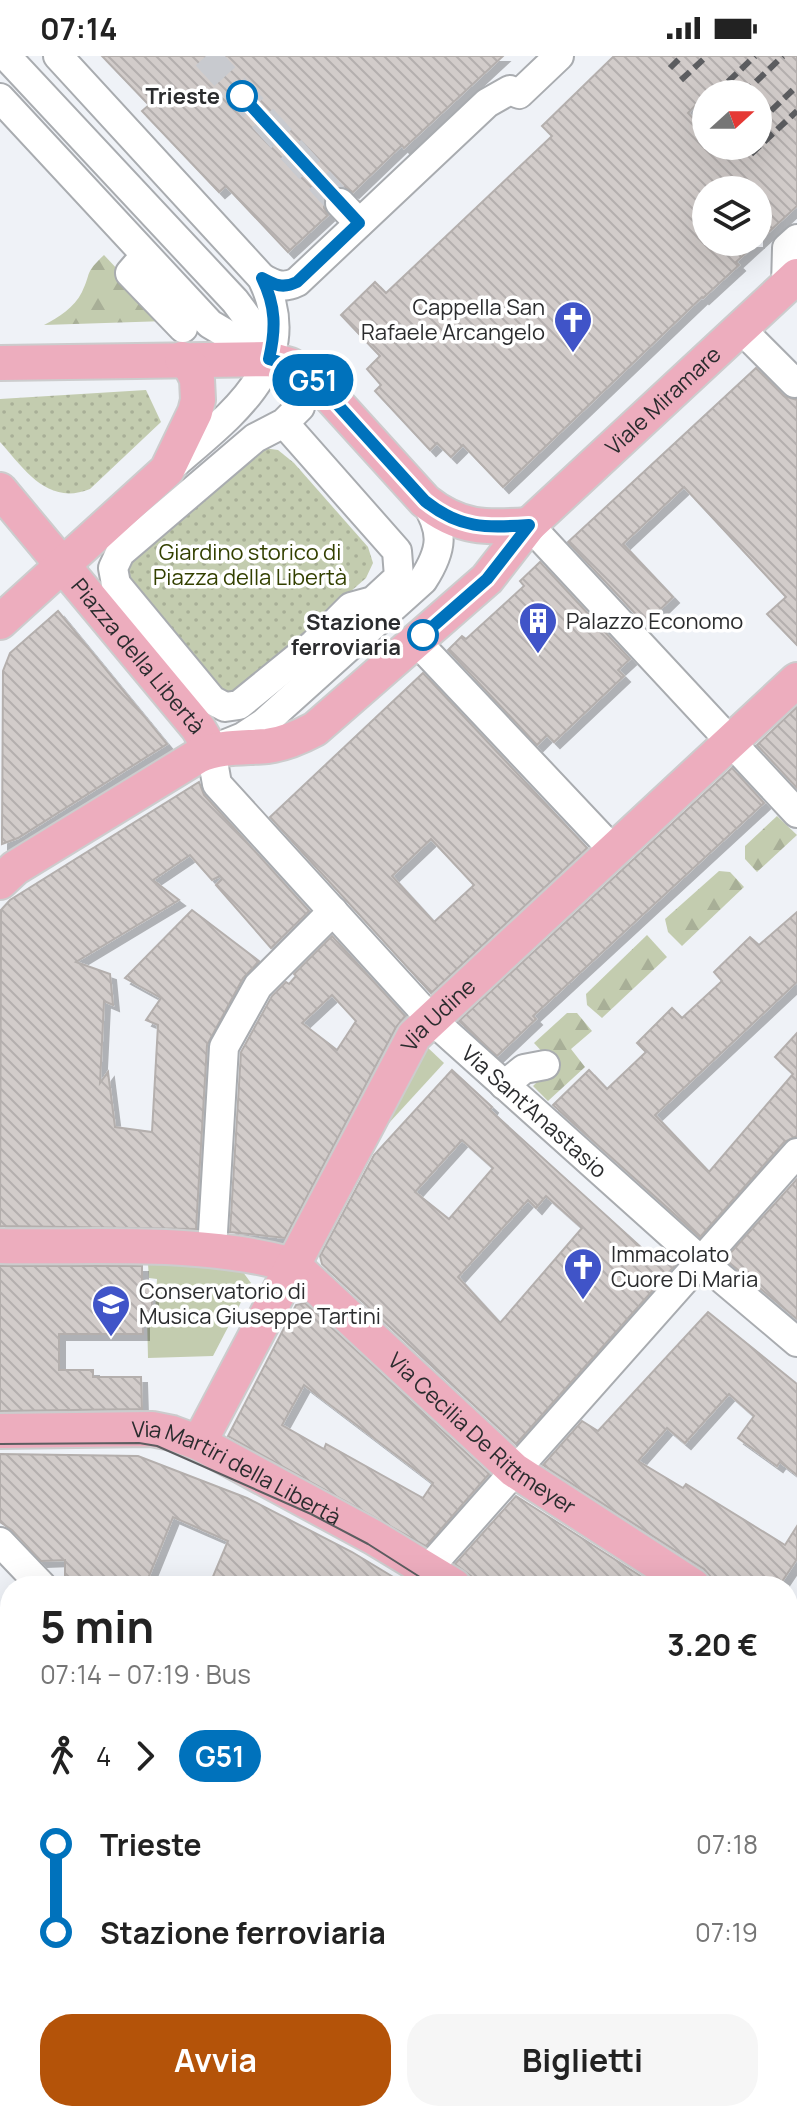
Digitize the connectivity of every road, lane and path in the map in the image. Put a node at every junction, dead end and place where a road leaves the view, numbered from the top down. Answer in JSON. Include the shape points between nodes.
{"nodes":[{"id":1,"x":6,"y":56,"type":"edge"},
{"id":2,"x":58,"y":56,"type":"edge"},
{"id":3,"x":559,"y":56,"type":"edge"},
{"id":4,"x":0,"y":98,"type":"edge"},
{"id":5,"x":797,"y":239,"type":"edge"},
{"id":6,"x":136,"y":266,"type":"dead end"},
{"id":7,"x":262,"y":278,"type":"junction"},
{"id":8,"x":792,"y":281,"type":"edge"},
{"id":9,"x":741,"y":329,"type":"junction"},
{"id":10,"x":182,"y":344,"type":"junction"},
{"id":11,"x":269,"y":359,"type":"junction"},
{"id":12,"x":6,"y":366,"type":"edge"},
{"id":13,"x":795,"y":383,"type":"edge"},
{"id":14,"x":0,"y":490,"type":"edge"},
{"id":15,"x":181,"y":490,"type":"junction"},
{"id":16,"x":425,"y":501,"type":"junction"},
{"id":17,"x":529,"y":525,"type":"junction"},
{"id":18,"x":63,"y":565,"type":"junction"},
{"id":19,"x":0,"y":622,"type":"edge"},
{"id":20,"x":416,"y":641,"type":"junction"},
{"id":21,"x":797,"y":680,"type":"edge"},
{"id":22,"x":731,"y":743,"type":"junction"},
{"id":23,"x":211,"y":750,"type":"junction"},
{"id":24,"x":797,"y":813,"type":"edge"},
{"id":25,"x":614,"y":851,"type":"junction"},
{"id":26,"x":0,"y":882,"type":"edge"},
{"id":27,"x":333,"y":911,"type":"junction"},
{"id":28,"x":430,"y":1018,"type":"junction"},
{"id":29,"x":545,"y":1065,"type":"dead end"},
{"id":30,"x":504,"y":1085,"type":"junction"},
{"id":31,"x":797,"y":1153,"type":"edge"},
{"id":32,"x":0,"y":1246,"type":"edge"},
{"id":33,"x":212,"y":1249,"type":"junction"},
{"id":34,"x":700,"y":1260,"type":"junction"},
{"id":35,"x":293,"y":1265,"type":"junction"},
{"id":36,"x":797,"y":1342,"type":"edge"},
{"id":37,"x":0,"y":1431,"type":"edge"},
{"id":38,"x":199,"y":1443,"type":"junction"},
{"id":39,"x":514,"y":1470,"type":"junction"},
{"id":40,"x":0,"y":1542,"type":"edge"},
{"id":41,"x":32,"y":1576,"type":"edge"},
{"id":42,"x":436,"y":1576,"type":"edge"},
{"id":43,"x":441,"y":1576,"type":"edge"},
{"id":44,"x":678,"y":1576,"type":"edge"}],
"edges":[{"from":1,"to":11,"type":"street","via":[[235,301]]},
{"from":2,"to":7,"type":"street"},
{"from":3,"to":7,"type":"street","via":[[525,88],[487,103],[350,213],[297,282],[278,287]]},
{"from":4,"to":11,"type":"street","via":[[210,324]]},
{"from":5,"to":8,"type":"street","via":[[787,248]]},
{"from":6,"to":10,"type":"street","via":[[130,273]]},
{"from":7,"to":11,"type":"street","via":[[275,319]]},
{"from":8,"to":9,"type":"main road","name":"Viale Miramare"},
{"from":9,"to":13,"type":"street"},
{"from":9,"to":17,"type":"main road","name":"Viale Miramare"},
{"from":10,"to":11,"type":"main road","name":"Piazza della Libertà"},
{"from":10,"to":12,"type":"main road","name":"Piazza della Libertà"},
{"from":10,"to":15,"type":"main road","name":"Piazza della Libertà","via":[[197,379],[198,400]]},
{"from":11,"to":15,"type":"street","name":"Piazza della Libertà"},
{"from":11,"to":16,"type":"main road","name":"Piazza della Libertà","via":[[318,383]]},
{"from":14,"to":18,"type":"main road","name":"Piazza della Libertà"},
{"from":15,"to":15,"type":"street","via":[[114,560],[116,584],[221,710],[239,705],[358,601],[373,601],[399,577],[411,552],[381,518],[332,491],[292,415],[253,435]]},
{"from":15,"to":18,"type":"main road","name":"Piazza della Libertà"},
{"from":16,"to":17,"type":"main road","name":"Piazza della Libertà","via":[[462,524]]},
{"from":16,"to":23,"type":"street","name":"Piazza della Libertà","via":[[440,533],[437,556],[423,580],[264,723]]},
{"from":17,"to":20,"type":"main road","name":"Piazza della Libertà","via":[[487,579]]},
{"from":17,"to":22,"type":"street"},
{"from":18,"to":19,"type":"main road"},
{"from":18,"to":23,"type":"main road","name":"Piazza della Libertà"},
{"from":20,"to":23,"type":"main road","name":"Piazza della Libertà","via":[[315,729],[270,745]]},
{"from":20,"to":25,"type":"street"},
{"from":21,"to":22,"type":"main road","name":"Via Udine"},
{"from":22,"to":24,"type":"street"},
{"from":22,"to":25,"type":"main road","name":"Via Udine"},
{"from":23,"to":26,"type":"main road"},
{"from":23,"to":27,"type":"street","name":"Via Sant'Anastasio","via":[[217,784]]},
{"from":25,"to":28,"type":"main road","name":"Via Udine"},
{"from":27,"to":28,"type":"street","name":"Via Sant'Anastasio"},
{"from":27,"to":33,"type":"street","via":[[258,986],[224,1047]]},
{"from":28,"to":30,"type":"street","name":"Via Sant'Anastasio"},
{"from":28,"to":35,"type":"main road","name":"Via Udine","via":[[414,1036]]},
{"from":29,"to":30,"type":"street","via":[[524,1069]]},
{"from":30,"to":34,"type":"street","name":"Via Sant'Anastasio"},
{"from":31,"to":34,"type":"street"},
{"from":32,"to":33,"type":"main road","name":"Via Cecilia De Rittmeyer"},
{"from":33,"to":35,"type":"main road","name":"Via Cecilia De Rittmeyer"},
{"from":34,"to":36,"type":"street","name":"Via Sant'Anastasio"},
{"from":34,"to":39,"type":"street"},
{"from":35,"to":38,"type":"main road","name":"Via Udine"},
{"from":35,"to":39,"type":"main road","name":"Via Cecilia De Rittmeyer"},
{"from":37,"to":38,"type":"main road","name":"Via Martiri della Libertà","via":[[152,1429]]},
{"from":38,"to":42,"type":"main road","name":"Via Martiri della Libertà"},
{"from":39,"to":43,"type":"street"},
{"from":39,"to":44,"type":"main road","name":"Via Cecilia De Rittmeyer"},
{"from":40,"to":41,"type":"street"}]}
